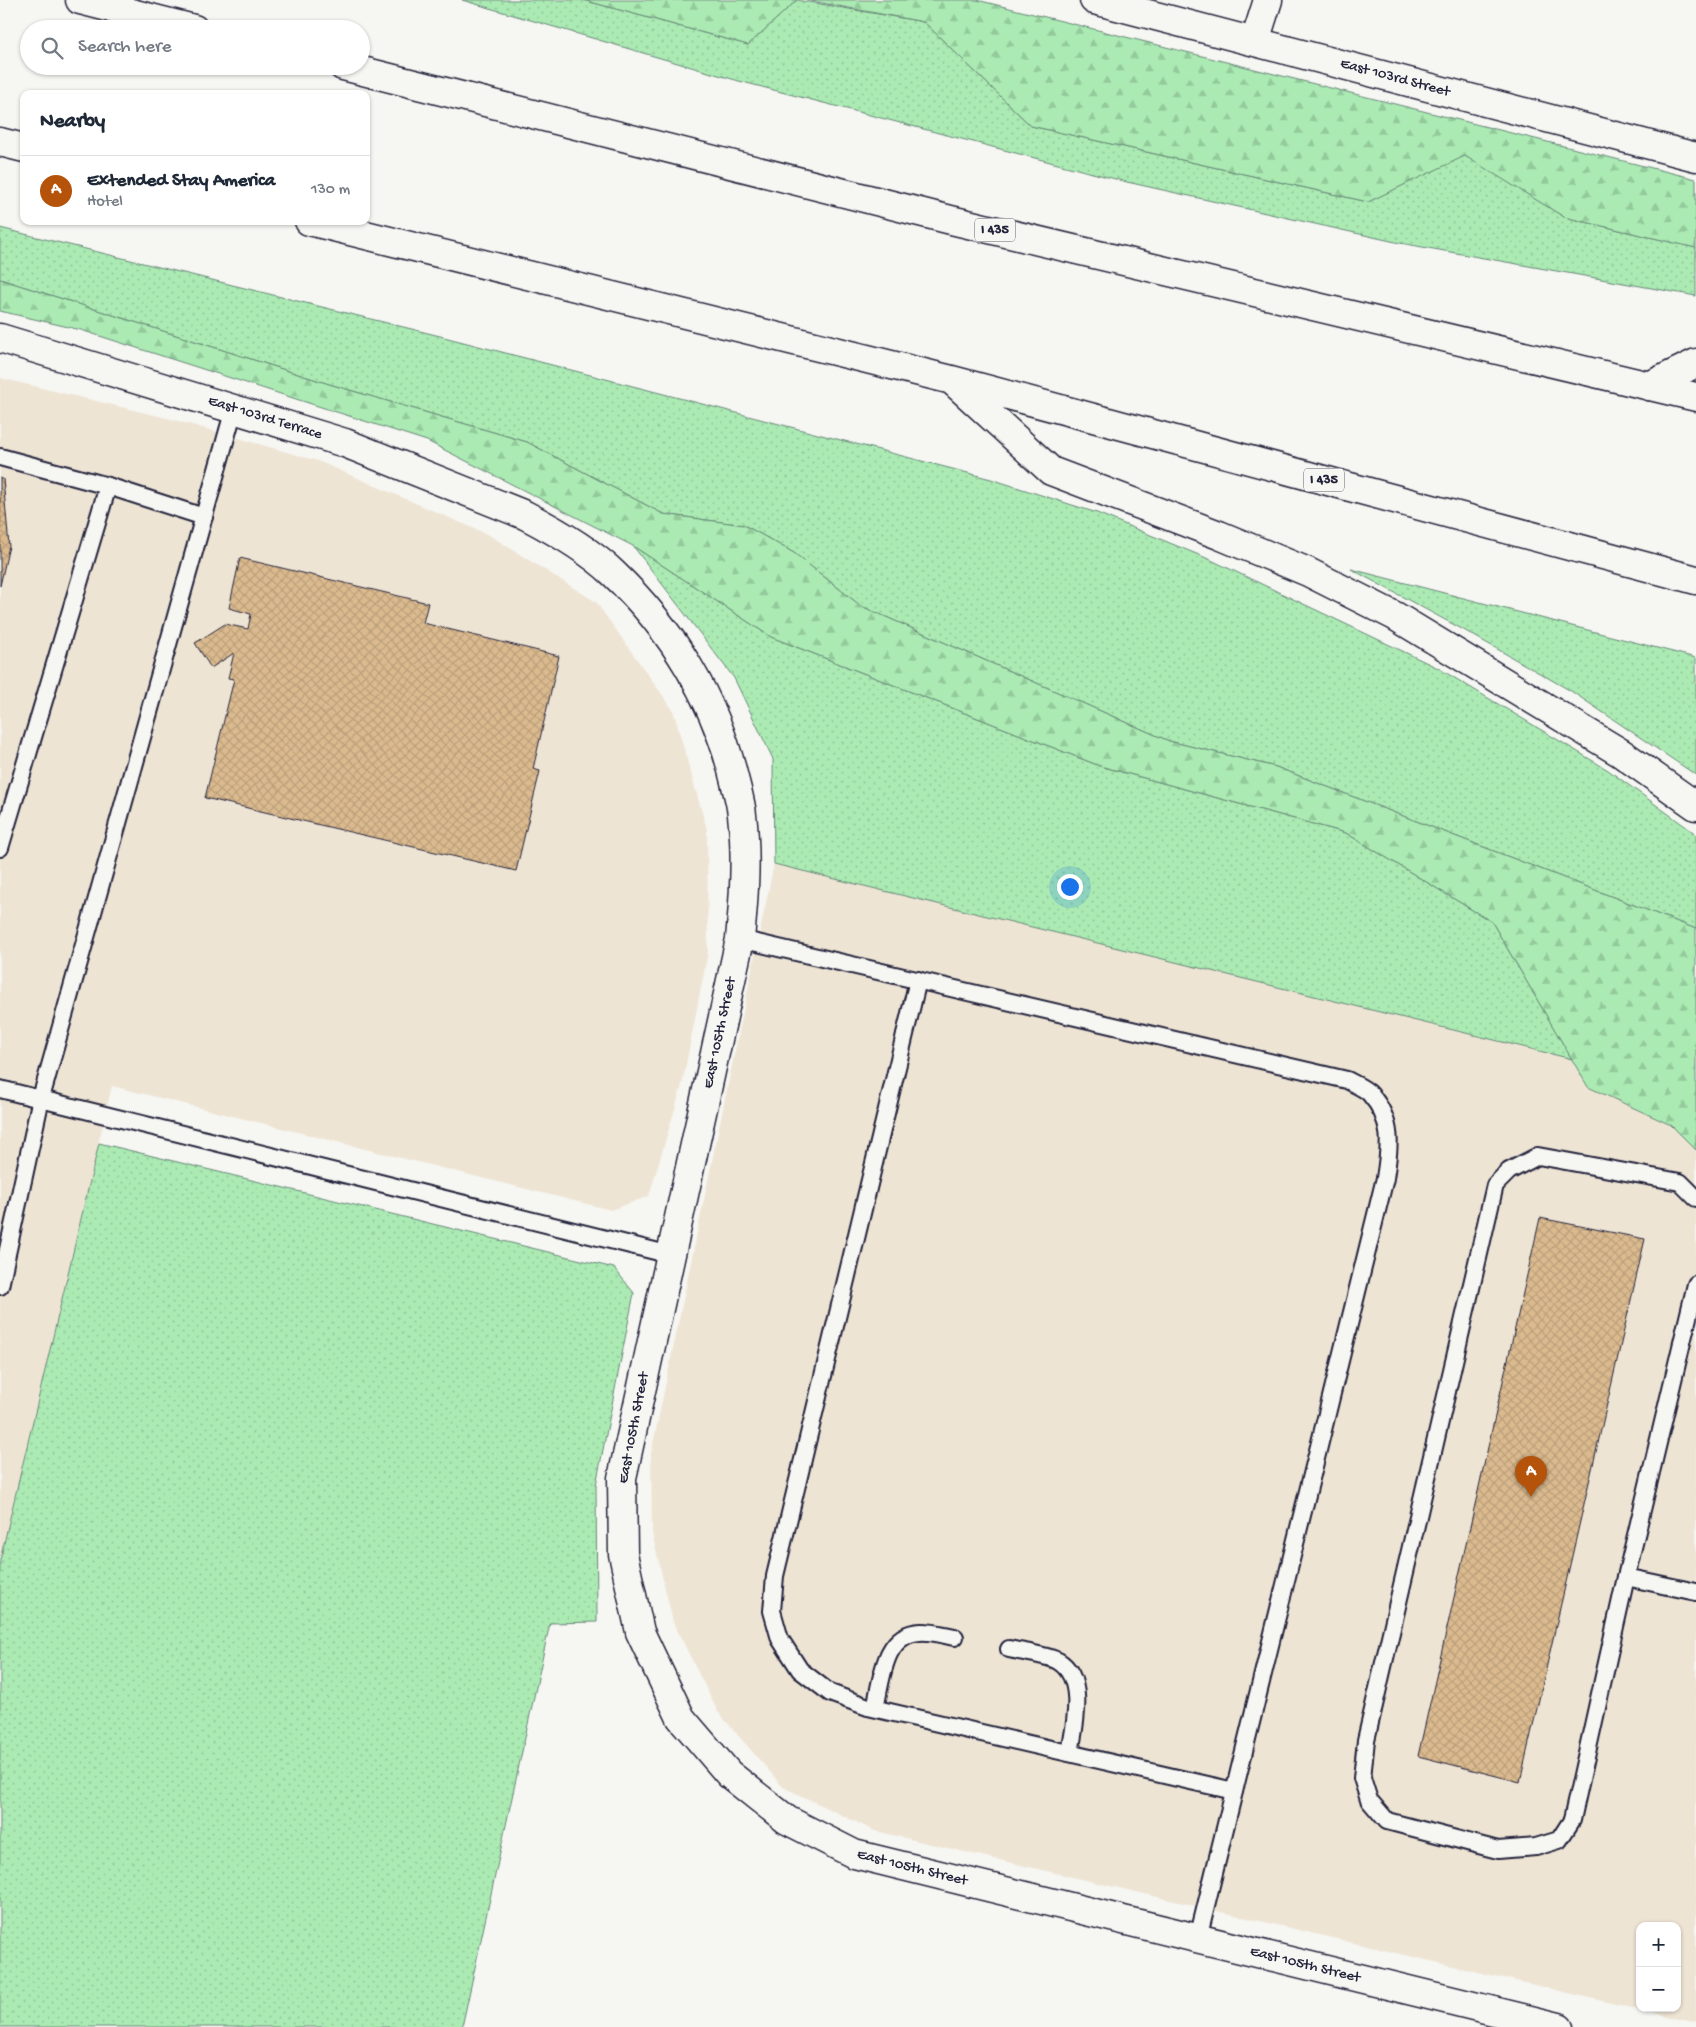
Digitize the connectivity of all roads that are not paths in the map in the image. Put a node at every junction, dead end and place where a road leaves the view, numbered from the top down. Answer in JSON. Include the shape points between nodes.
{"nodes":[{"id":1,"x":80,"y":0,"type":"edge"},
{"id":2,"x":1094,"y":0,"type":"edge"},
{"id":3,"x":1268,"y":0,"type":"edge"},
{"id":4,"x":159,"y":20,"type":"edge"},
{"id":5,"x":1255,"y":41,"type":"junction"},
{"id":6,"x":370,"y":73,"type":"edge"},
{"id":7,"x":0,"y":142,"type":"edge"},
{"id":8,"x":20,"y":147,"type":"edge"},
{"id":9,"x":1696,"y":157,"type":"edge"},
{"id":10,"x":325,"y":225,"type":"edge"},
{"id":11,"x":0,"y":338,"type":"edge"},
{"id":12,"x":1696,"y":362,"type":"edge"},
{"id":13,"x":952,"y":380,"type":"junction"},
{"id":14,"x":1649,"y":386,"type":"junction"},
{"id":15,"x":1696,"y":397,"type":"edge"},
{"id":16,"x":234,"y":409,"type":"junction"},
{"id":17,"x":0,"y":457,"type":"edge"},
{"id":18,"x":108,"y":486,"type":"junction"},
{"id":19,"x":525,"y":515,"type":"joint"},
{"id":20,"x":204,"y":517,"type":"junction"},
{"id":21,"x":1696,"y":580,"type":"edge"},
{"id":22,"x":1696,"y":806,"type":"edge"},
{"id":23,"x":0,"y":848,"type":"edge"},
{"id":24,"x":740,"y":939,"type":"junction"},
{"id":25,"x":918,"y":980,"type":"junction"},
{"id":26,"x":0,"y":1089,"type":"edge"},
{"id":27,"x":41,"y":1098,"type":"junction"},
{"id":28,"x":1696,"y":1198,"type":"edge"},
{"id":29,"x":671,"y":1255,"type":"junction"},
{"id":30,"x":1696,"y":1284,"type":"edge"},
{"id":31,"x":0,"y":1286,"type":"edge"},
{"id":32,"x":1626,"y":1577,"type":"junction"},
{"id":33,"x":1696,"y":1592,"type":"edge"},
{"id":34,"x":955,"y":1637,"type":"dead end"},
{"id":35,"x":1008,"y":1649,"type":"dead end"},
{"id":36,"x":875,"y":1708,"type":"junction"},
{"id":37,"x":1070,"y":1754,"type":"junction"},
{"id":38,"x":1234,"y":1791,"type":"junction"},
{"id":39,"x":1198,"y":1938,"type":"junction"},
{"id":40,"x":1559,"y":2027,"type":"edge"}],
"edges":[{"from":1,"to":4,"type":"main road"},
{"from":2,"to":5,"type":"main road","name":"East 103rd Street"},
{"from":3,"to":5,"type":"main road"},
{"from":5,"to":9,"type":"main road","name":"East 103rd Street"},
{"from":6,"to":14,"type":"main road","number":"I 435","via":[[951,220]]},
{"from":7,"to":8,"type":"main road"},
{"from":10,"to":13,"type":"main road","number":"I 435"},
{"from":11,"to":16,"type":"main road","name":"East 103rd Terrace"},
{"from":12,"to":14,"type":"main road"},
{"from":13,"to":21,"type":"main road","number":"I 435"},
{"from":13,"to":22,"type":"main road","via":[[1052,471],[1135,501],[1308,572],[1395,616],[1621,753]]},
{"from":14,"to":15,"type":"main road","number":"I 435"},
{"from":16,"to":19,"type":"main road","name":"East 103rd Terrace","via":[[345,443]]},
{"from":16,"to":20,"type":"lane"},
{"from":17,"to":18,"type":"lane"},
{"from":18,"to":20,"type":"lane"},
{"from":18,"to":23,"type":"lane"},
{"from":19,"to":24,"type":"main road","name":"East 105th Street","via":[[553,529],[612,571],[660,622],[698,681],[726,745],[742,813],[746,884]]},
{"from":20,"to":27,"type":"lane"},
{"from":24,"to":25,"type":"lane"},
{"from":24,"to":29,"type":"main road","name":"East 105th Street"},
{"from":25,"to":36,"type":"lane","via":[[775,1576],[772,1611],[780,1639],[800,1670],[830,1693]]},
{"from":25,"to":38,"type":"lane","via":[[1347,1080],[1370,1094],[1384,1116],[1390,1144],[1385,1178]]},
{"from":26,"to":27,"type":"lane"},
{"from":27,"to":29,"type":"lane"},
{"from":27,"to":31,"type":"lane"},
{"from":28,"to":32,"type":"lane","via":[[1680,1182],[1538,1156],[1509,1171],[1495,1185],[1366,1740],[1362,1778],[1369,1800],[1387,1821],[1498,1850],[1536,1847],[1559,1840],[1572,1820]]},
{"from":29,"to":39,"type":"main road","name":"East 105th Street","via":[[622,1478],[622,1554],[640,1632],[681,1718],[729,1774],[787,1820],[854,1854]]},
{"from":30,"to":32,"type":"lane"},
{"from":32,"to":33,"type":"lane"},
{"from":34,"to":36,"type":"lane","via":[[920,1632],[902,1637],[888,1651]]},
{"from":35,"to":37,"type":"lane","via":[[1058,1662],[1070,1674],[1078,1702]]},
{"from":36,"to":37,"type":"lane"},
{"from":37,"to":38,"type":"lane"},
{"from":38,"to":39,"type":"lane"},
{"from":39,"to":40,"type":"main road","name":"East 105th Street"}]}
